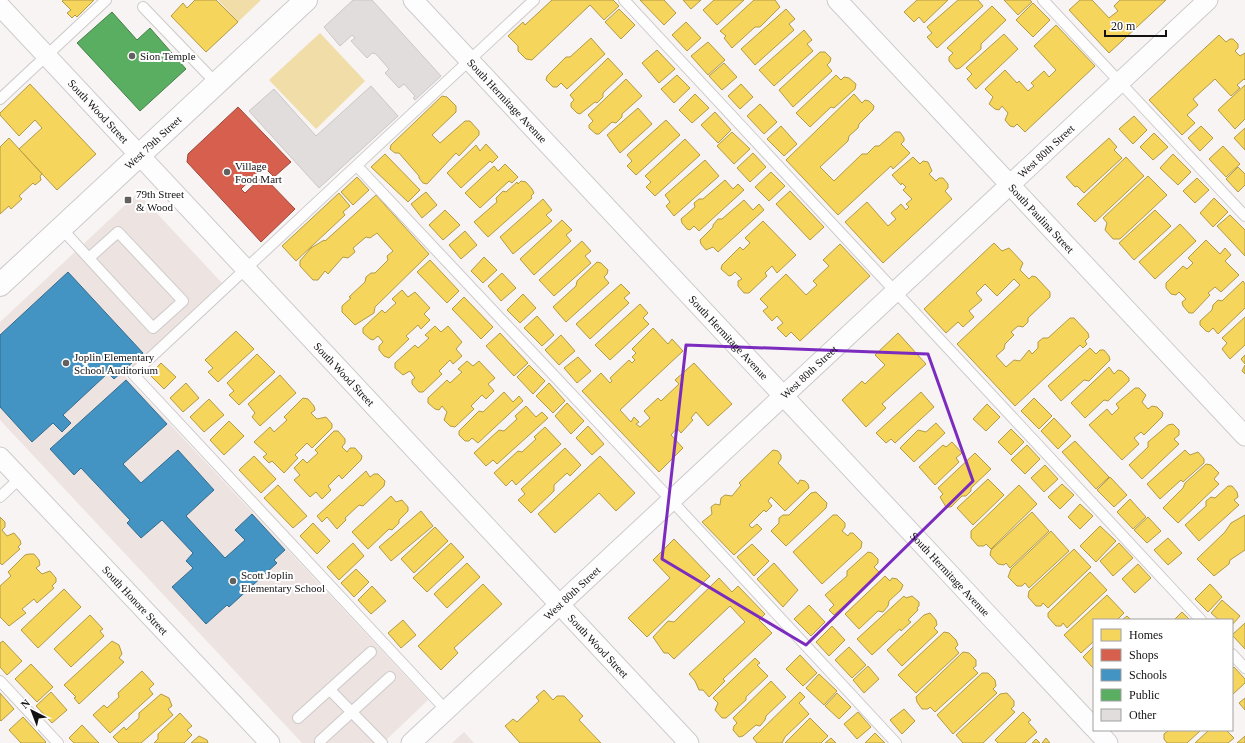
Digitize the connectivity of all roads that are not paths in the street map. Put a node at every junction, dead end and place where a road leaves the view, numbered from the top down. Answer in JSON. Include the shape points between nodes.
{"nodes":[{"id":1,"x":106,"y":0,"type":"edge"},
{"id":2,"x":306,"y":0,"type":"edge"},
{"id":3,"x":413,"y":0,"type":"edge"},
{"id":4,"x":534,"y":0,"type":"edge"},
{"id":5,"x":624,"y":0,"type":"edge"},
{"id":6,"x":837,"y":0,"type":"edge"},
{"id":7,"x":1043,"y":0,"type":"edge"},
{"id":8,"x":1208,"y":0,"type":"edge"},
{"id":9,"x":0,"y":6,"type":"edge"},
{"id":10,"x":143,"y":7,"type":"dead end"},
{"id":11,"x":47,"y":56,"type":"junction"},
{"id":12,"x":470,"y":60,"type":"junction"},
{"id":13,"x":1120,"y":82,"type":"junction"},
{"id":14,"x":216,"y":83,"type":"junction"},
{"id":15,"x":0,"y":99,"type":"edge"},
{"id":16,"x":140,"y":155,"type":"junction"},
{"id":17,"x":357,"y":166,"type":"junction"},
{"id":18,"x":1010,"y":184,"type":"junction"},
{"id":19,"x":1245,"y":216,"type":"edge"},
{"id":20,"x":61,"y":228,"type":"junction"},
{"id":21,"x":89,"y":258,"type":"junction"},
{"id":22,"x":246,"y":269,"type":"junction"},
{"id":23,"x":0,"y":285,"type":"edge"},
{"id":24,"x":895,"y":292,"type":"junction"},
{"id":25,"x":783,"y":395,"type":"junction"},
{"id":26,"x":1245,"y":436,"type":"edge"},
{"id":27,"x":0,"y":457,"type":"edge"},
{"id":28,"x":20,"y":478,"type":"junction"},
{"id":29,"x":0,"y":497,"type":"edge"},
{"id":30,"x":671,"y":500,"type":"junction"},
{"id":31,"x":559,"y":604,"type":"junction"},
{"id":32,"x":1200,"y":619,"type":"edge"},
{"id":33,"x":371,"y":652,"type":"dead end"},
{"id":34,"x":1233,"y":655,"type":"edge"},
{"id":35,"x":1245,"y":668,"type":"edge"},
{"id":36,"x":390,"y":677,"type":"dead end"},
{"id":37,"x":0,"y":681,"type":"edge"},
{"id":38,"x":330,"y":690,"type":"junction"},
{"id":39,"x":446,"y":710,"type":"junction"},
{"id":40,"x":351,"y":712,"type":"junction"},
{"id":41,"x":298,"y":718,"type":"dead end"},
{"id":42,"x":1093,"y":727,"type":"edge"},
{"id":43,"x":1097,"y":731,"type":"edge"},
{"id":44,"x":320,"y":741,"type":"dead end"},
{"id":45,"x":58,"y":743,"type":"edge"},
{"id":46,"x":270,"y":743,"type":"edge"},
{"id":47,"x":382,"y":743,"type":"edge"},
{"id":48,"x":410,"y":743,"type":"edge"},
{"id":49,"x":689,"y":743,"type":"edge"},
{"id":50,"x":896,"y":743,"type":"edge"},
{"id":51,"x":1108,"y":743,"type":"edge"}],
"edges":[{"from":1,"to":11,"type":"lane"},
{"from":2,"to":14,"type":"main road","name":"West 79th Street"},
{"from":3,"to":12,"type":"street","name":"South Hermitage Avenue"},
{"from":4,"to":12,"type":"lane"},
{"from":5,"to":24,"type":"lane"},
{"from":6,"to":18,"type":"street","name":"South Paulina Street"},
{"from":7,"to":13,"type":"lane"},
{"from":8,"to":13,"type":"street","name":"West 80th Street"},
{"from":9,"to":11,"type":"street","name":"South Wood Street"},
{"from":10,"to":14,"type":"lane"},
{"from":11,"to":15,"type":"lane"},
{"from":11,"to":16,"type":"street","name":"South Wood Street"},
{"from":12,"to":17,"type":"lane"},
{"from":12,"to":25,"type":"street","name":"South Hermitage Avenue"},
{"from":13,"to":18,"type":"street","name":"West 80th Street"},
{"from":13,"to":19,"type":"lane"},
{"from":14,"to":16,"type":"main road","name":"West 79th Street"},
{"from":16,"to":20,"type":"main road","name":"West 79th Street"},
{"from":16,"to":22,"type":"street","name":"South Wood Street"},
{"from":17,"to":22,"type":"lane"},
{"from":17,"to":30,"type":"lane"},
{"from":18,"to":24,"type":"street","name":"West 80th Street"},
{"from":18,"to":26,"type":"street","name":"South Paulina Street"},
{"from":20,"to":21,"type":"lane"},
{"from":20,"to":23,"type":"main road","name":"West 79th Street"},
{"from":21,"to":21,"type":"lane","via":[[154,328],[183,301],[118,232]]},
{"from":22,"to":31,"type":"street","name":"South Wood Street"},
{"from":22,"to":39,"type":"lane","via":[[133,374]]},
{"from":24,"to":25,"type":"street","name":"West 80th Street"},
{"from":24,"to":32,"type":"lane"},
{"from":25,"to":30,"type":"street","name":"West 80th Street"},
{"from":25,"to":42,"type":"street","name":"South Hermitage Avenue"},
{"from":27,"to":28,"type":"street","name":"South Honore Street"},
{"from":28,"to":29,"type":"lane"},
{"from":28,"to":46,"type":"street","name":"South Honore Street"},
{"from":30,"to":31,"type":"street","name":"West 80th Street"},
{"from":30,"to":50,"type":"lane"},
{"from":31,"to":39,"type":"street","name":"West 80th Street"},
{"from":31,"to":49,"type":"street","name":"South Wood Street"},
{"from":33,"to":38,"type":"lane"},
{"from":34,"to":35,"type":"lane"},
{"from":36,"to":40,"type":"lane"},
{"from":37,"to":45,"type":"lane"},
{"from":38,"to":40,"type":"lane"},
{"from":38,"to":41,"type":"lane"},
{"from":39,"to":48,"type":"street","name":"West 80th Street"},
{"from":40,"to":44,"type":"lane"},
{"from":40,"to":47,"type":"lane"},
{"from":43,"to":51,"type":"street"}]}
